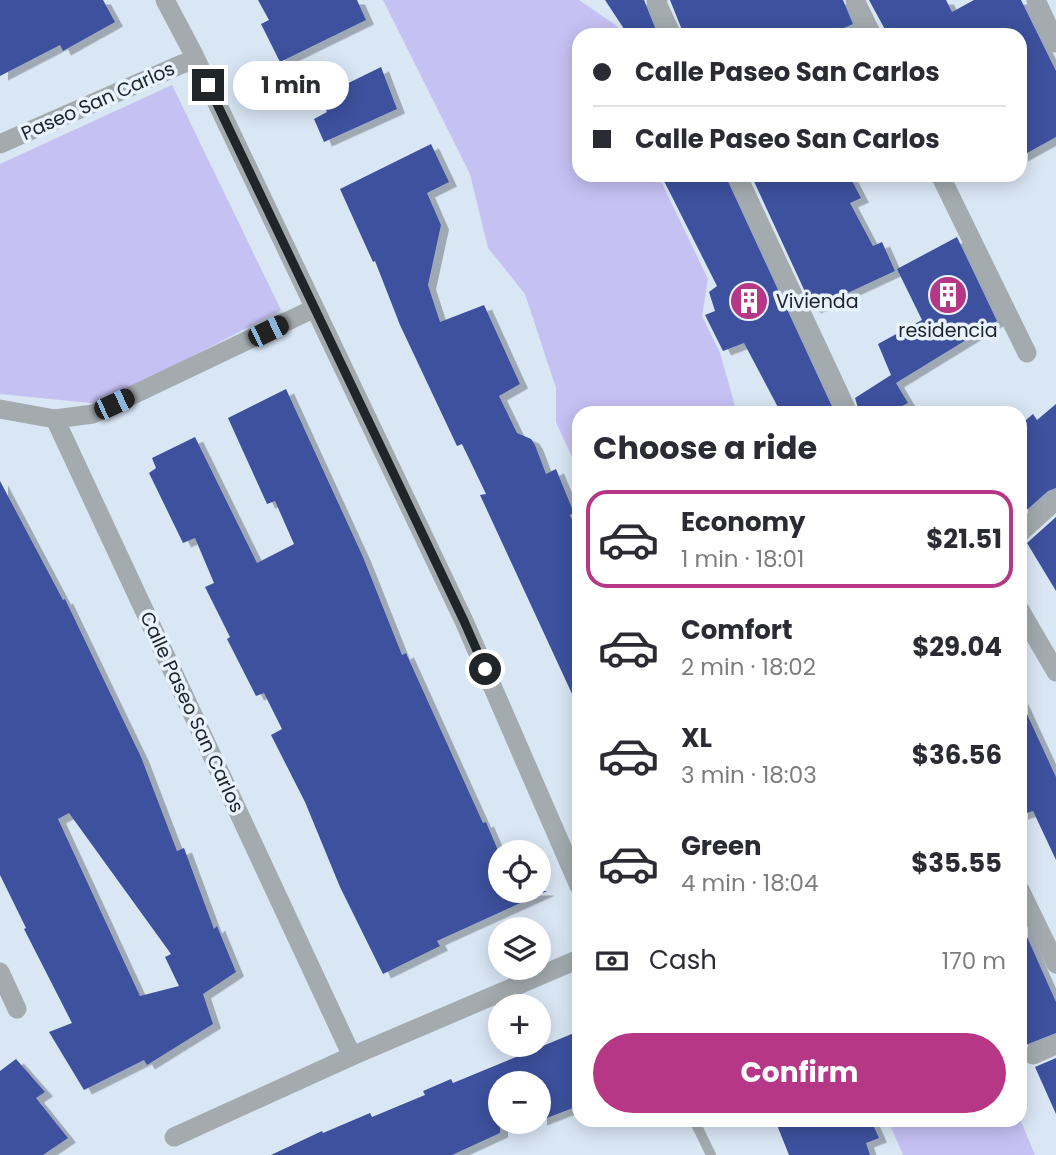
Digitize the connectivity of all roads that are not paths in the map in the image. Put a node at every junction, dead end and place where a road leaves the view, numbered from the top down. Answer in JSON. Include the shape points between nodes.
{"nodes":[{"id":1,"x":165,"y":0,"type":"edge"},
{"id":2,"x":855,"y":0,"type":"edge"},
{"id":3,"x":1036,"y":0,"type":"edge"},
{"id":4,"x":657,"y":1,"type":"edge"},
{"id":5,"x":1051,"y":23,"type":"edge"},
{"id":6,"x":669,"y":28,"type":"edge"},
{"id":7,"x":869,"y":28,"type":"edge"},
{"id":8,"x":1056,"y":43,"type":"edge"},
{"id":9,"x":196,"y":60,"type":"junction"},
{"id":10,"x":0,"y":144,"type":"edge"},
{"id":11,"x":740,"y":182,"type":"edge"},
{"id":12,"x":943,"y":182,"type":"edge"},
{"id":13,"x":313,"y":309,"type":"junction"},
{"id":14,"x":1027,"y":353,"type":"dead end"},
{"id":15,"x":845,"y":406,"type":"edge"},
{"id":16,"x":0,"y":409,"type":"edge"},
{"id":17,"x":55,"y":419,"type":"junction"},
{"id":18,"x":1056,"y":500,"type":"edge"},
{"id":19,"x":1027,"y":527,"type":"edge"},
{"id":20,"x":1027,"y":622,"type":"edge"},
{"id":21,"x":1056,"y":672,"type":"edge"},
{"id":22,"x":572,"y":870,"type":"edge"},
{"id":23,"x":1027,"y":904,"type":"edge"},
{"id":24,"x":572,"y":961,"type":"edge"},
{"id":25,"x":1056,"y":964,"type":"edge"},
{"id":26,"x":0,"y":972,"type":"edge"},
{"id":27,"x":17,"y":1009,"type":"dead end"},
{"id":28,"x":1056,"y":1045,"type":"edge"},
{"id":29,"x":1033,"y":1055,"type":"dead end"},
{"id":30,"x":352,"y":1056,"type":"junction"},
{"id":31,"x":697,"y":1127,"type":"edge"},
{"id":32,"x":174,"y":1138,"type":"dead end"},
{"id":33,"x":711,"y":1155,"type":"edge"}],
"edges":[{"from":1,"to":9,"type":"street"},
{"from":2,"to":7,"type":"street"},
{"from":3,"to":5,"type":"street"},
{"from":4,"to":6,"type":"street"},
{"from":5,"to":8,"type":"street"},
{"from":9,"to":10,"type":"street","name":"Paseo San Carlos"},
{"from":9,"to":13,"type":"street"},
{"from":11,"to":15,"type":"street"},
{"from":12,"to":14,"type":"street"},
{"from":13,"to":17,"type":"street","via":[[93,414]]},
{"from":13,"to":22,"type":"street","via":[[464,621]]},
{"from":16,"to":17,"type":"street"},
{"from":17,"to":30,"type":"street","name":"Calle Paseo San Carlos"},
{"from":18,"to":19,"type":"street"},
{"from":20,"to":21,"type":"street"},
{"from":23,"to":25,"type":"street"},
{"from":24,"to":30,"type":"street"},
{"from":26,"to":27,"type":"street"},
{"from":28,"to":29,"type":"street"},
{"from":30,"to":32,"type":"street"},
{"from":31,"to":33,"type":"lane"}]}
